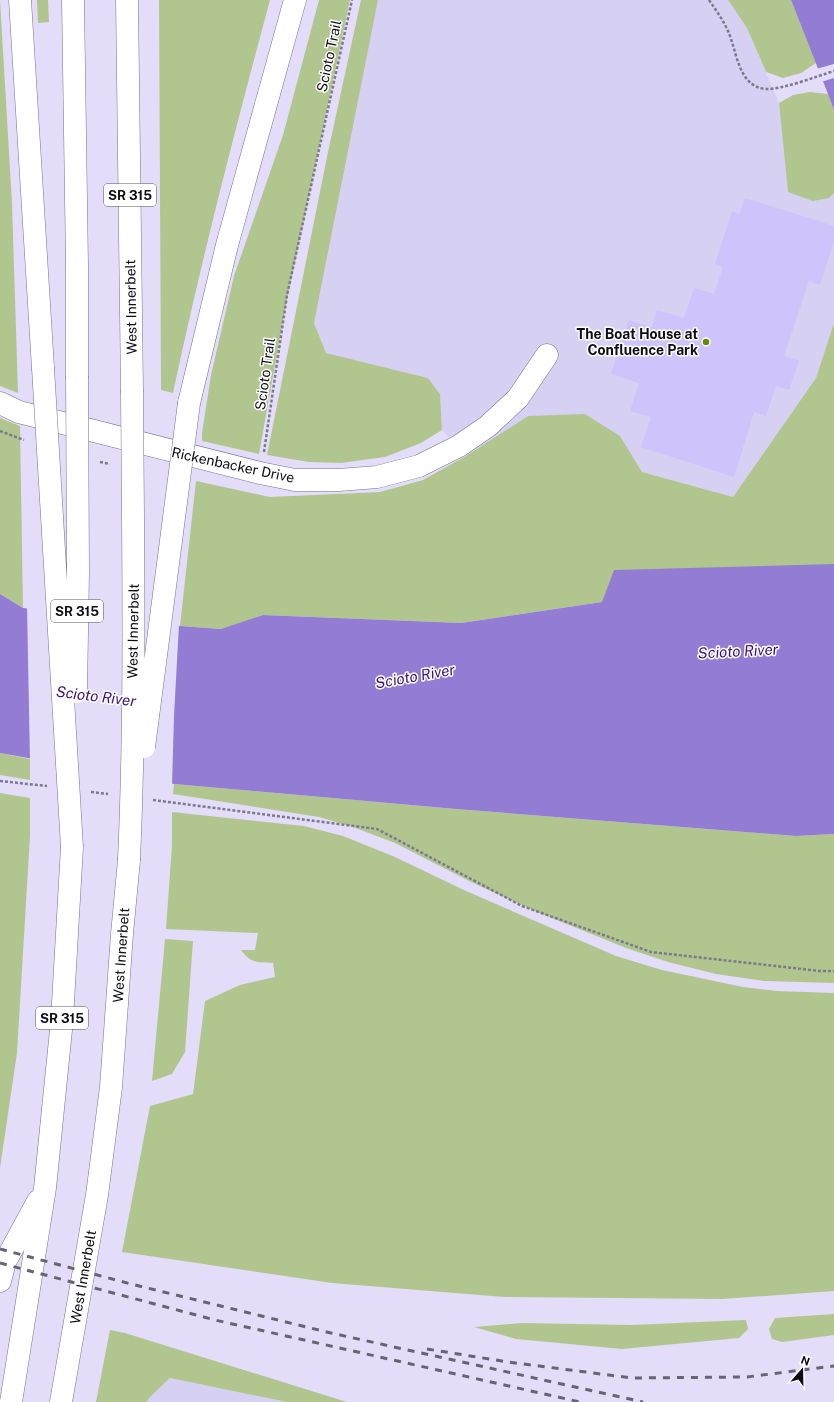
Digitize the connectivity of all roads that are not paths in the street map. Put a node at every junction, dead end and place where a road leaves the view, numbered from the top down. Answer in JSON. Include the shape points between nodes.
{"nodes":[{"id":1,"x":20,"y":0,"type":"edge"},
{"id":2,"x":73,"y":0,"type":"edge"},
{"id":3,"x":127,"y":0,"type":"edge"},
{"id":4,"x":295,"y":0,"type":"edge"},
{"id":5,"x":547,"y":355,"type":"dead end"},
{"id":6,"x":0,"y":403,"type":"edge"},
{"id":7,"x":72,"y":847,"type":"junction"},
{"id":8,"x":129,"y":860,"type":"junction"},
{"id":9,"x":45,"y":1188,"type":"junction"},
{"id":10,"x":0,"y":1281,"type":"edge"},
{"id":11,"x":10,"y":1402,"type":"edge"},
{"id":12,"x":61,"y":1402,"type":"edge"}],
"edges":[{"from":1,"to":7,"type":"main road","bridge":true},
{"from":2,"to":7,"type":"main road","number":"SR 315","bridge":true,"via":[[78,572]]},
{"from":3,"to":8,"type":"main road","name":"West Innerbelt","number":"SR 315","bridge":true,"via":[[133,589]]},
{"from":4,"to":8,"type":"main road","bridge":true,"via":[[227,245],[189,403]]},
{"from":5,"to":6,"type":"main road","name":"Rickenbacker Drive","via":[[518,398],[488,426],[459,446],[419,466],[377,477],[295,480],[19,412]]},
{"from":7,"to":9,"type":"main road","number":"SR 315","via":[[62,1020]]},
{"from":8,"to":12,"type":"main road","name":"West Innerbelt","number":"SR 315","via":[[111,1087],[98,1187]]},
{"from":9,"to":10,"type":"main road","via":[[5,1262]]},
{"from":9,"to":11,"type":"main road","number":"SR 315"}]}
